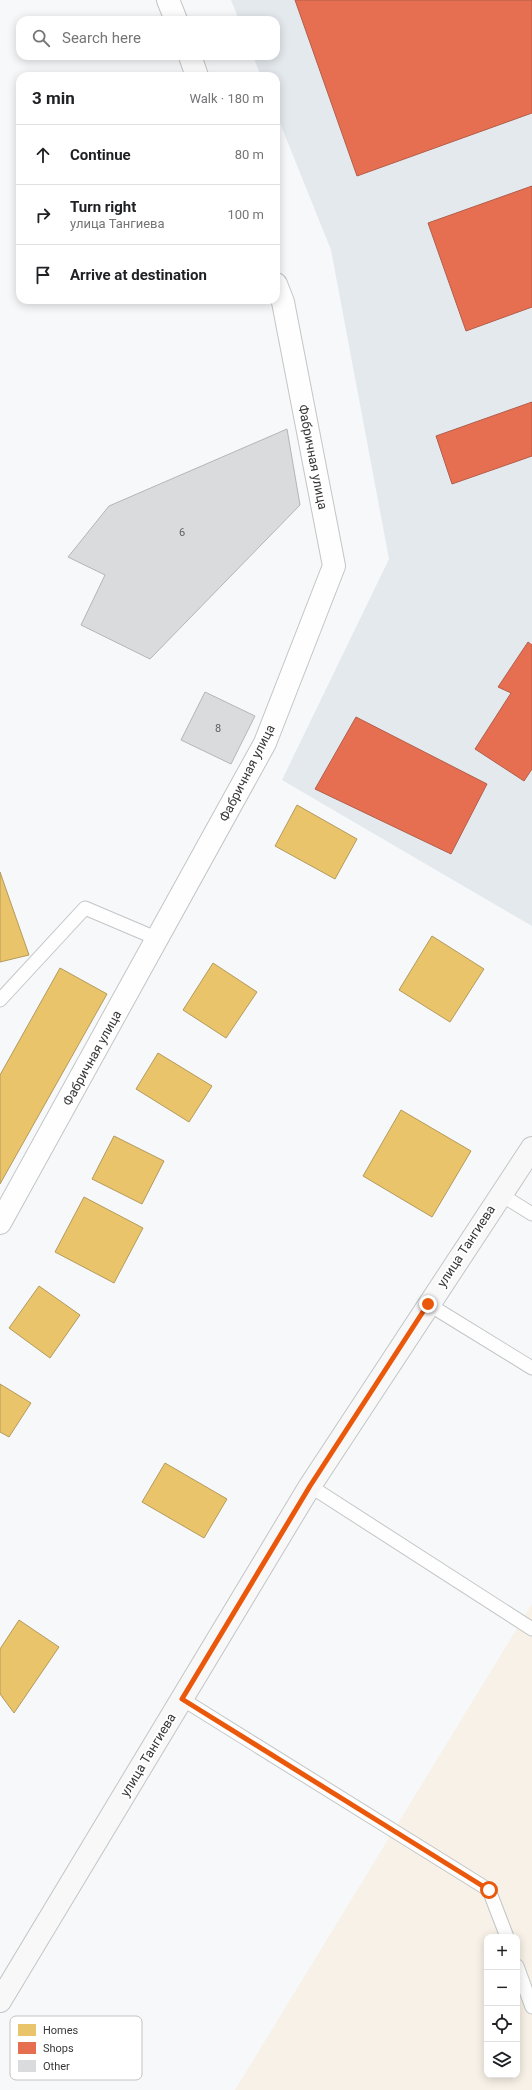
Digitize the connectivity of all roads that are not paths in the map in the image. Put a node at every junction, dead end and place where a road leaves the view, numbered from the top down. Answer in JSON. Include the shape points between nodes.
{"nodes":[{"id":1,"x":168,"y":0,"type":"edge"},
{"id":2,"x":174,"y":16,"type":"edge"},
{"id":3,"x":191,"y":60,"type":"edge"},
{"id":4,"x":196,"y":72,"type":"edge"},
{"id":5,"x":280,"y":294,"type":"edge"},
{"id":6,"x":158,"y":939,"type":"junction"},
{"id":7,"x":0,"y":1000,"type":"edge"},
{"id":8,"x":532,"y":1148,"type":"edge"},
{"id":9,"x":500,"y":1194,"type":"junction"},
{"id":10,"x":532,"y":1214,"type":"edge"},
{"id":11,"x":0,"y":1223,"type":"edge"},
{"id":12,"x":428,"y":1304,"type":"junction"},
{"id":13,"x":532,"y":1368,"type":"edge"},
{"id":14,"x":310,"y":1486,"type":"junction"},
{"id":15,"x":532,"y":1629,"type":"edge"},
{"id":16,"x":182,"y":1699,"type":"junction"},
{"id":17,"x":505,"y":1934,"type":"edge"},
{"id":18,"x":518,"y":1970,"type":"edge"},
{"id":19,"x":0,"y":2001,"type":"edge"},
{"id":20,"x":532,"y":2007,"type":"edge"}],
"edges":[{"from":1,"to":2,"type":"street"},
{"from":3,"to":4,"type":"street"},
{"from":5,"to":6,"type":"street","name":"Фабричная улица","via":[[334,566],[265,743]]},
{"from":6,"to":7,"type":"lane","via":[[85,908]]},
{"from":6,"to":11,"type":"street","name":"Фабричная улица"},
{"from":8,"to":9,"type":"main road","name":"улица Тангиева"},
{"from":9,"to":10,"type":"lane"},
{"from":9,"to":12,"type":"main road","name":"улица Тангиева"},
{"from":12,"to":13,"type":"lane"},
{"from":12,"to":14,"type":"main road","name":"улица Тангиева"},
{"from":14,"to":15,"type":"lane"},
{"from":14,"to":16,"type":"main road","name":"улица Тангиева"},
{"from":16,"to":17,"type":"lane","via":[[489,1890]]},
{"from":16,"to":19,"type":"main road","name":"улица Тангиева"},
{"from":18,"to":20,"type":"lane"}]}
